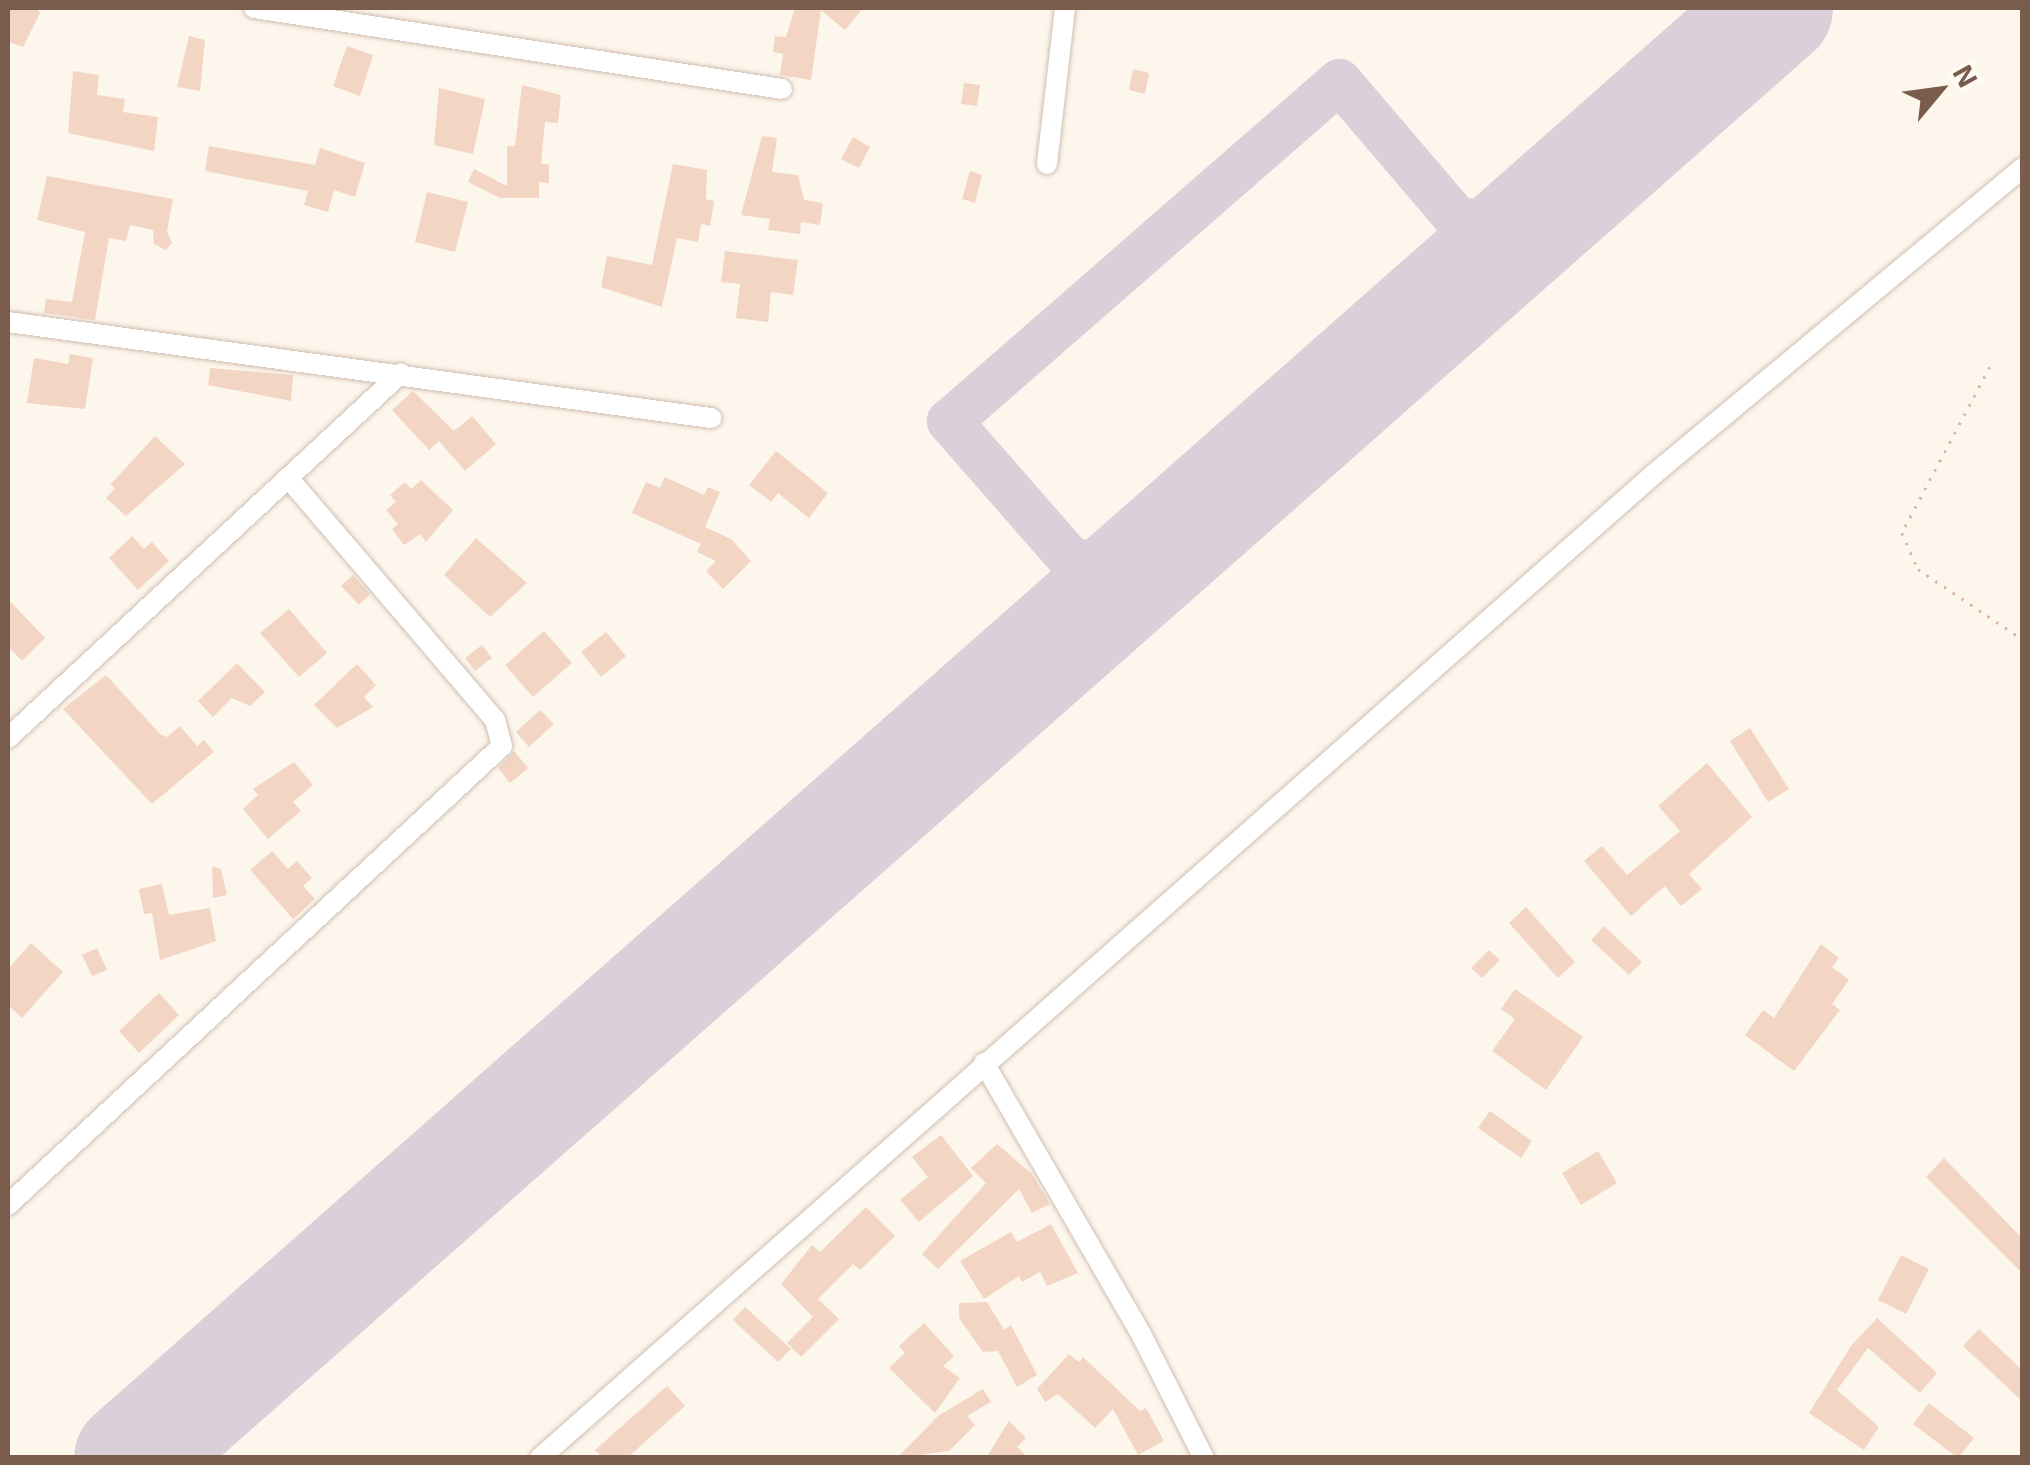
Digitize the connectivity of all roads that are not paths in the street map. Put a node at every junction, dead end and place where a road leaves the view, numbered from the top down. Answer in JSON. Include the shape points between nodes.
{"nodes":[{"id":1,"x":254,"y":8,"type":"edge"},
{"id":2,"x":1065,"y":8,"type":"edge"},
{"id":3,"x":782,"y":89,"type":"dead end"},
{"id":4,"x":1046,"y":164,"type":"dead end"},
{"id":5,"x":2022,"y":168,"type":"edge"},
{"id":6,"x":8,"y":322,"type":"edge"},
{"id":7,"x":401,"y":373,"type":"junction"},
{"id":8,"x":711,"y":418,"type":"dead end"},
{"id":9,"x":291,"y":481,"type":"junction"},
{"id":10,"x":8,"y":738,"type":"edge"},
{"id":11,"x":984,"y":1063,"type":"junction"},
{"id":12,"x":8,"y":1205,"type":"edge"},
{"id":13,"x":1202,"y":1456,"type":"edge"},
{"id":14,"x":540,"y":1458,"type":"edge"}],
"edges":[{"from":1,"to":3,"type":"street"},
{"from":2,"to":4,"type":"street"},
{"from":5,"to":11,"type":"street","via":[[1654,474]]},
{"from":6,"to":7,"type":"street"},
{"from":7,"to":8,"type":"street"},
{"from":7,"to":9,"type":"street"},
{"from":9,"to":10,"type":"street"},
{"from":9,"to":12,"type":"street","via":[[496,720],[502,746]]},
{"from":11,"to":13,"type":"street","via":[[1141,1334]]},
{"from":11,"to":14,"type":"street"}]}
